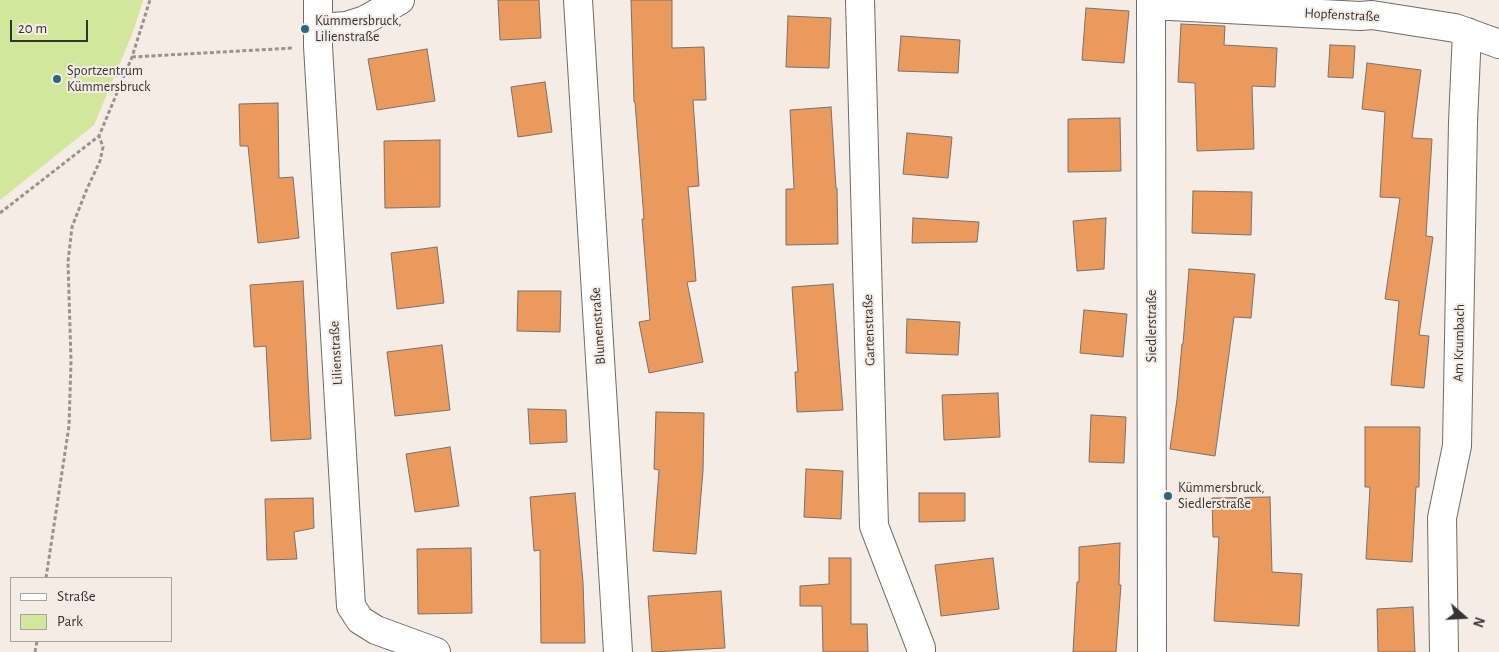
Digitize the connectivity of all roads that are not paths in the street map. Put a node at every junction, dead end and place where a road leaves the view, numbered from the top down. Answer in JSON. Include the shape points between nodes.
{"nodes":[{"id":1,"x":318,"y":0,"type":"edge"},
{"id":2,"x":400,"y":0,"type":"edge"},
{"id":3,"x":578,"y":0,"type":"edge"},
{"id":4,"x":860,"y":0,"type":"edge"},
{"id":5,"x":1151,"y":2,"type":"edge"},
{"id":6,"x":1467,"y":32,"type":"junction"},
{"id":7,"x":318,"y":37,"type":"junction"},
{"id":8,"x":1499,"y":44,"type":"edge"},
{"id":9,"x":436,"y":652,"type":"edge"},
{"id":10,"x":618,"y":652,"type":"edge"},
{"id":11,"x":921,"y":652,"type":"edge"},
{"id":12,"x":1152,"y":652,"type":"edge"},
{"id":13,"x":1444,"y":652,"type":"edge"}],
"edges":[{"from":1,"to":7,"type":"street","name":"Lilienstraße"},
{"from":2,"to":7,"type":"street","via":[[365,20]]},
{"from":3,"to":10,"type":"street","name":"Blumenstraße"},
{"from":4,"to":11,"type":"street","name":"Gartenstraße","via":[[874,526]]},
{"from":5,"to":6,"type":"street","name":"Hopfenstraße","via":[[1372,15],[1420,21]]},
{"from":5,"to":12,"type":"street","name":"Siedlerstraße"},
{"from":6,"to":8,"type":"street","name":"Hopfenstraße"},
{"from":6,"to":13,"type":"street","name":"Am Krumbach","via":[[1462,132],[1457,446],[1442,518]]},
{"from":7,"to":9,"type":"street","name":"Lilienstraße","via":[[350,606],[360,620],[376,630]]}]}
